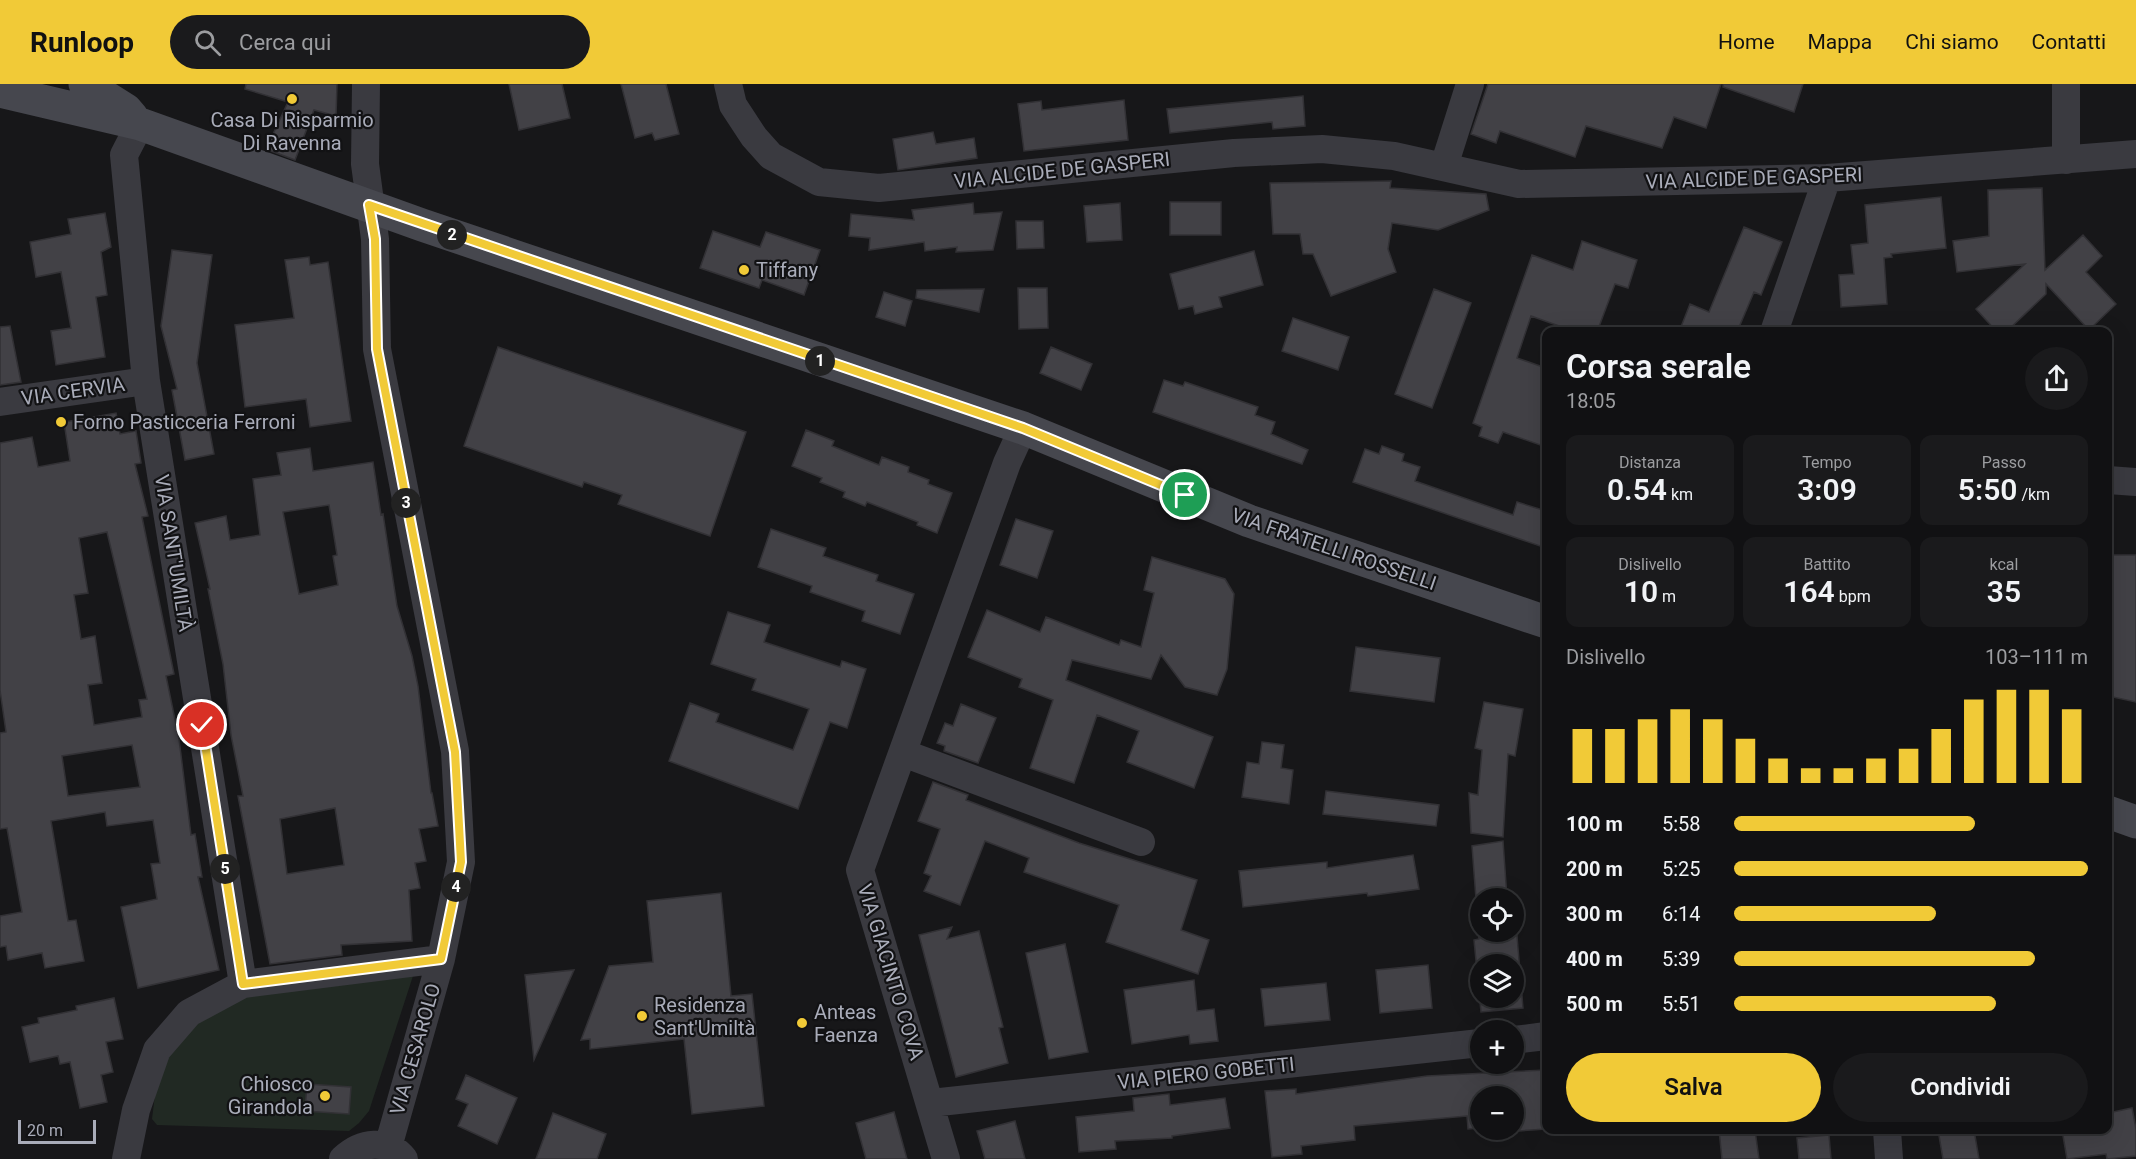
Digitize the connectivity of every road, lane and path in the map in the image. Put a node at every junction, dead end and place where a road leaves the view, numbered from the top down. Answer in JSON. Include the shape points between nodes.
{"nodes":[{"id":1,"x":366,"y":84,"type":"edge"},
{"id":2,"x":728,"y":84,"type":"edge"},
{"id":3,"x":1470,"y":84,"type":"edge"},
{"id":4,"x":2066,"y":84,"type":"edge"},
{"id":5,"x":93,"y":87,"type":"edge"},
{"id":6,"x":0,"y":91,"type":"edge"},
{"id":7,"x":140,"y":124,"type":"junction"},
{"id":8,"x":2136,"y":154,"type":"edge"},
{"id":9,"x":2066,"y":160,"type":"junction"},
{"id":10,"x":1444,"y":166,"type":"junction"},
{"id":11,"x":1827,"y":177,"type":"junction"},
{"id":12,"x":369,"y":205,"type":"junction"},
{"id":13,"x":1776,"y":327,"type":"edge"},
{"id":14,"x":146,"y":381,"type":"junction"},
{"id":15,"x":0,"y":402,"type":"edge"},
{"id":16,"x":1023,"y":428,"type":"junction"},
{"id":17,"x":2112,"y":480,"type":"edge"},
{"id":18,"x":2136,"y":482,"type":"edge"},
{"id":19,"x":1542,"y":621,"type":"edge"},
{"id":20,"x":903,"y":753,"type":"junction"},
{"id":21,"x":2112,"y":813,"type":"edge"},
{"id":22,"x":2136,"y":822,"type":"edge"},
{"id":23,"x":1141,"y":842,"type":"dead end"},
{"id":24,"x":441,"y":959,"type":"junction"},
{"id":25,"x":243,"y":984,"type":"junction"},
{"id":26,"x":1542,"y":1036,"type":"edge"},
{"id":27,"x":1524,"y":1039,"type":"edge"},
{"id":28,"x":1470,"y":1044,"type":"edge"},
{"id":29,"x":931,"y":1103,"type":"junction"},
{"id":30,"x":1887,"y":1134,"type":"edge"},
{"id":31,"x":396,"y":1153,"type":"edge"},
{"id":32,"x":126,"y":1159,"type":"edge"},
{"id":33,"x":343,"y":1159,"type":"edge"},
{"id":34,"x":946,"y":1159,"type":"edge"},
{"id":35,"x":1889,"y":1159,"type":"edge"}],
"edges":[{"from":1,"to":12,"type":"street","name":"VIA CESAROLO"},
{"from":2,"to":10,"type":"street","name":"VIA ALCIDE DE GASPERI","via":[[733,105],[771,156],[819,182],[879,188],[1234,153],[1322,149],[1394,156]]},
{"from":3,"to":10,"type":"street"},
{"from":4,"to":9,"type":"street"},
{"from":5,"to":7,"type":"main road","name":"VIA FRATELLI ROSSELLI"},
{"from":6,"to":7,"type":"main road","name":"VIA FRATELLI ROSSELLI"},
{"from":7,"to":12,"type":"main road","name":"VIA FRATELLI ROSSELLI"},
{"from":7,"to":14,"type":"street","name":"VIA SANT'UMILTÀ","via":[[124,155]]},
{"from":8,"to":9,"type":"street","name":"VIA ALCIDE DE GASPERI"},
{"from":9,"to":11,"type":"street","name":"VIA ALCIDE DE GASPERI"},
{"from":10,"to":11,"type":"street","name":"VIA ALCIDE DE GASPERI","via":[[1519,184]]},
{"from":11,"to":13,"type":"street"},
{"from":12,"to":16,"type":"main road","name":"VIA FRATELLI ROSSELLI"},
{"from":12,"to":24,"type":"street","name":"VIA CESAROLO","via":[[375,239],[377,349],[455,752],[461,862]]},
{"from":14,"to":15,"type":"street","name":"VIA CERVIA"},
{"from":14,"to":25,"type":"street","name":"VIA SANT'UMILTÀ"},
{"from":16,"to":19,"type":"main road","name":"VIA FRATELLI ROSSELLI","via":[[1249,521]]},
{"from":16,"to":20,"type":"street","name":"VIA GIACINTO COVA"},
{"from":17,"to":18,"type":"street"},
{"from":20,"to":23,"type":"street"},
{"from":20,"to":29,"type":"street","name":"VIA GIACINTO COVA","via":[[860,870]]},
{"from":21,"to":22,"type":"main road"},
{"from":24,"to":25,"type":"street"},
{"from":24,"to":31,"type":"street","name":"VIA CESAROLO"},
{"from":25,"to":32,"type":"street","via":[[189,1014],[157,1050],[136,1110]]},
{"from":26,"to":27,"type":"street"},
{"from":28,"to":29,"type":"street","name":"VIA PIERO GOBETTI"},
{"from":29,"to":34,"type":"street","name":"VIA GIACINTO COVA"},
{"from":30,"to":35,"type":"street"},
{"from":31,"to":33,"type":"street","via":[[376,1144],[363,1145]]}]}
